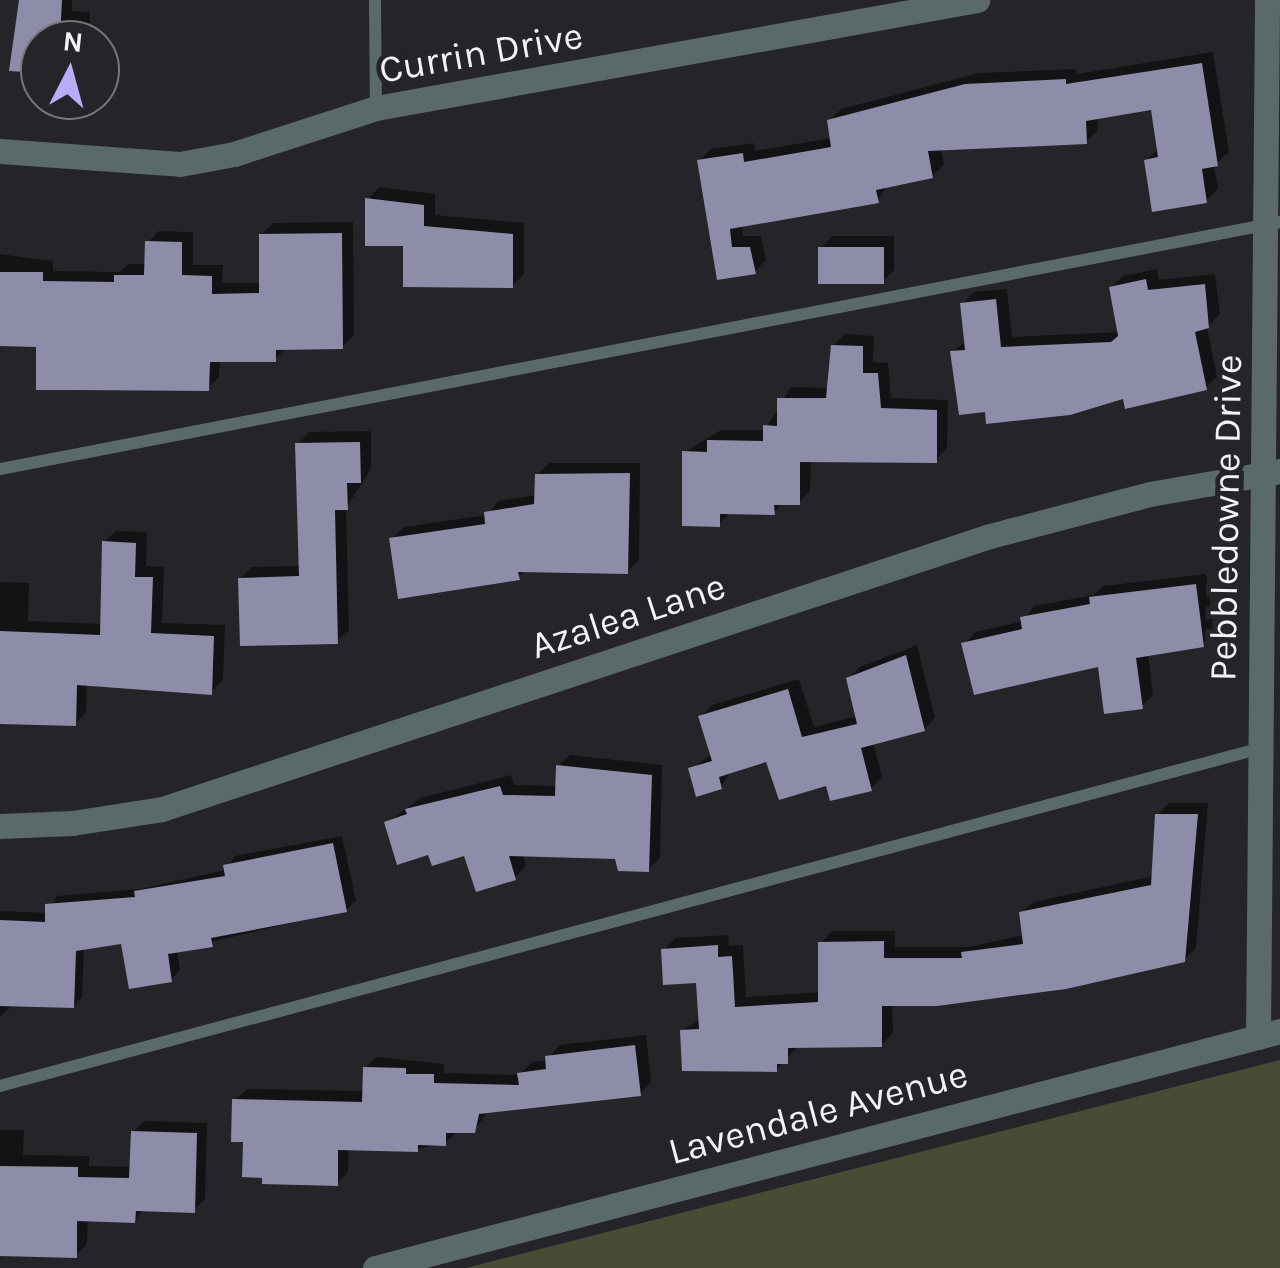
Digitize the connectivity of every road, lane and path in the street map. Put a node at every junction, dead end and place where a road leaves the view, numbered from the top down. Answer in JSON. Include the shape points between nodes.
{"nodes":[{"id":1,"x":374,"y":0,"type":"edge"},
{"id":2,"x":977,"y":0,"type":"edge"},
{"id":3,"x":1267,"y":0,"type":"edge"},
{"id":4,"x":376,"y":108,"type":"junction"},
{"id":5,"x":0,"y":151,"type":"edge"},
{"id":6,"x":1273,"y":222,"type":"edge"},
{"id":7,"x":0,"y":469,"type":"edge"},
{"id":8,"x":1272,"y":472,"type":"edge"},
{"id":9,"x":1261,"y":748,"type":"junction"},
{"id":10,"x":0,"y":826,"type":"edge"},
{"id":11,"x":1269,"y":1034,"type":"edge"},
{"id":12,"x":0,"y":1086,"type":"edge"},
{"id":13,"x":374,"y":1268,"type":"edge"}],
"edges":[{"from":1,"to":4,"type":"lane"},
{"from":2,"to":4,"type":"street","name":"Currin Drive"},
{"from":3,"to":6,"type":"street","name":"Pebbledowne Drive"},
{"from":4,"to":5,"type":"street","name":"Currin Drive","via":[[234,154],[180,164]]},
{"from":6,"to":7,"type":"lane"},
{"from":6,"to":8,"type":"street","name":"Pebbledowne Drive"},
{"from":8,"to":9,"type":"street","name":"Pebbledowne Drive"},
{"from":8,"to":10,"type":"street","name":"Azalea Lane","via":[[990,536],[162,809],[72,824]]},
{"from":9,"to":11,"type":"street","name":"Pebbledowne Drive"},
{"from":9,"to":12,"type":"lane"},
{"from":11,"to":13,"type":"street","name":"Lavendale Avenue"}]}
